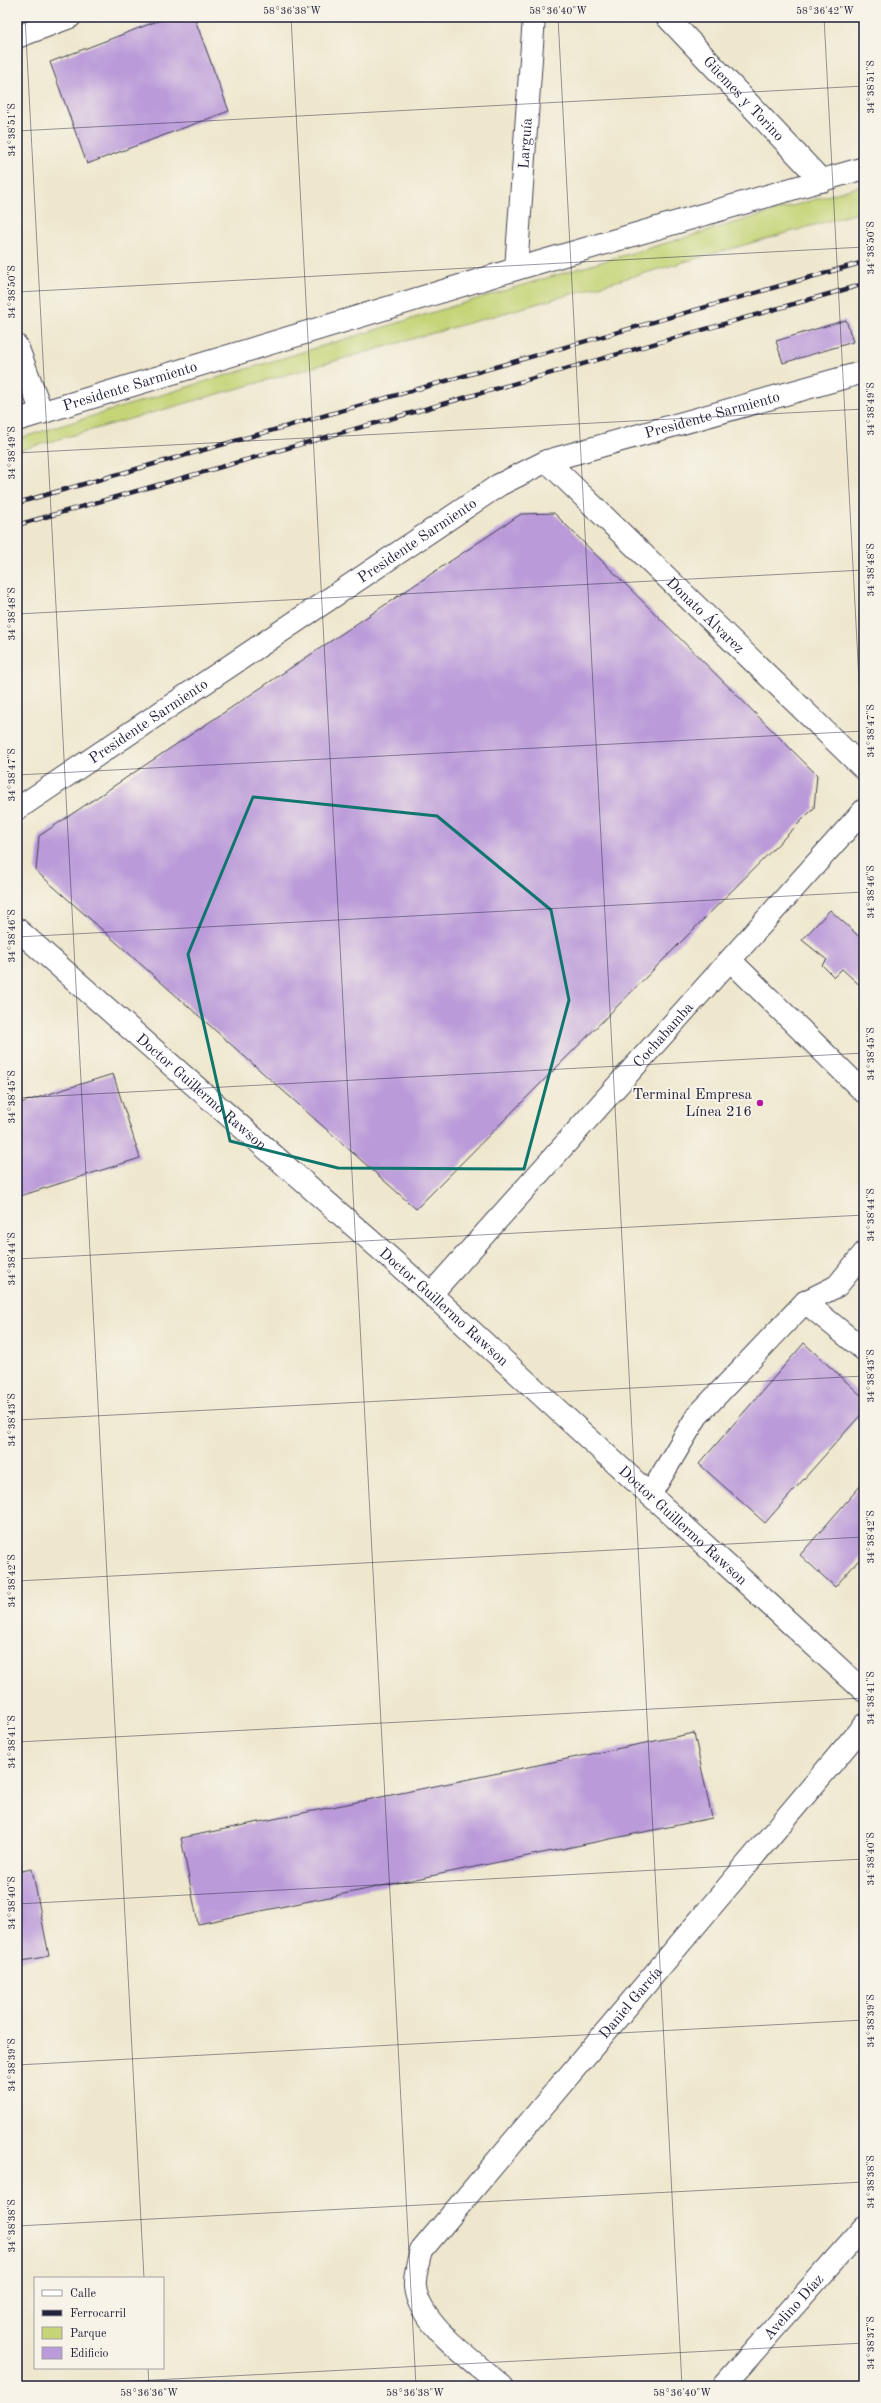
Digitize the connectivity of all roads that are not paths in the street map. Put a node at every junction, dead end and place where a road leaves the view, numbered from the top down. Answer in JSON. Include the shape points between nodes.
{"nodes":[{"id":1,"x":70,"y":17,"type":"edge"},
{"id":2,"x":534,"y":17,"type":"edge"},
{"id":3,"x":667,"y":17,"type":"edge"},
{"id":4,"x":17,"y":37,"type":"edge"},
{"id":5,"x":864,"y":168,"type":"edge"},
{"id":6,"x":822,"y":181,"type":"junction"},
{"id":7,"x":516,"y":269,"type":"junction"},
{"id":8,"x":17,"y":346,"type":"edge"},
{"id":9,"x":864,"y":372,"type":"edge"},
{"id":10,"x":42,"y":412,"type":"junction"},
{"id":11,"x":17,"y":420,"type":"edge"},
{"id":12,"x":547,"y":462,"type":"junction"},
{"id":13,"x":864,"y":770,"type":"edge"},
{"id":14,"x":17,"y":809,"type":"edge"},
{"id":15,"x":864,"y":810,"type":"edge"},
{"id":16,"x":17,"y":929,"type":"edge"},
{"id":17,"x":730,"y":960,"type":"junction"},
{"id":18,"x":864,"y":1092,"type":"edge"},
{"id":19,"x":864,"y":1253,"type":"edge"},
{"id":20,"x":431,"y":1294,"type":"junction"},
{"id":21,"x":806,"y":1302,"type":"junction"},
{"id":22,"x":864,"y":1350,"type":"edge"},
{"id":23,"x":650,"y":1495,"type":"junction"},
{"id":24,"x":864,"y":1691,"type":"edge"},
{"id":25,"x":864,"y":1725,"type":"edge"},
{"id":26,"x":864,"y":2227,"type":"edge"},
{"id":27,"x":502,"y":2386,"type":"edge"},
{"id":28,"x":723,"y":2386,"type":"edge"}],
"edges":[{"from":1,"to":4,"type":"street"},
{"from":2,"to":7,"type":"street","name":"Larguía"},
{"from":3,"to":6,"type":"street","name":"Güemes y Torino"},
{"from":5,"to":6,"type":"street","name":"Presidente Sarmiento"},
{"from":6,"to":7,"type":"street","name":"Presidente Sarmiento"},
{"from":7,"to":10,"type":"street","name":"Presidente Sarmiento"},
{"from":8,"to":10,"type":"street"},
{"from":9,"to":12,"type":"street","name":"Presidente Sarmiento"},
{"from":10,"to":11,"type":"street","name":"Presidente Sarmiento"},
{"from":12,"to":13,"type":"street","name":"Donato Álvarez"},
{"from":12,"to":14,"type":"street","name":"Presidente Sarmiento","via":[[499,486]]},
{"from":15,"to":17,"type":"street","name":"Cochabamba"},
{"from":16,"to":20,"type":"street","name":"Doctor Guillermo Rawson"},
{"from":17,"to":18,"type":"street"},
{"from":17,"to":20,"type":"street","name":"Cochabamba"},
{"from":19,"to":21,"type":"street","via":[[837,1286]]},
{"from":20,"to":23,"type":"street","name":"Doctor Guillermo Rawson"},
{"from":21,"to":22,"type":"street"},
{"from":21,"to":23,"type":"street","via":[[697,1416]]},
{"from":23,"to":24,"type":"street","name":"Doctor Guillermo Rawson"},
{"from":25,"to":27,"type":"street","name":"Daniel García","via":[[421,2251],[415,2287],[421,2308],[437,2329]]},
{"from":26,"to":28,"type":"street","name":"Avelino Díaz"}]}
